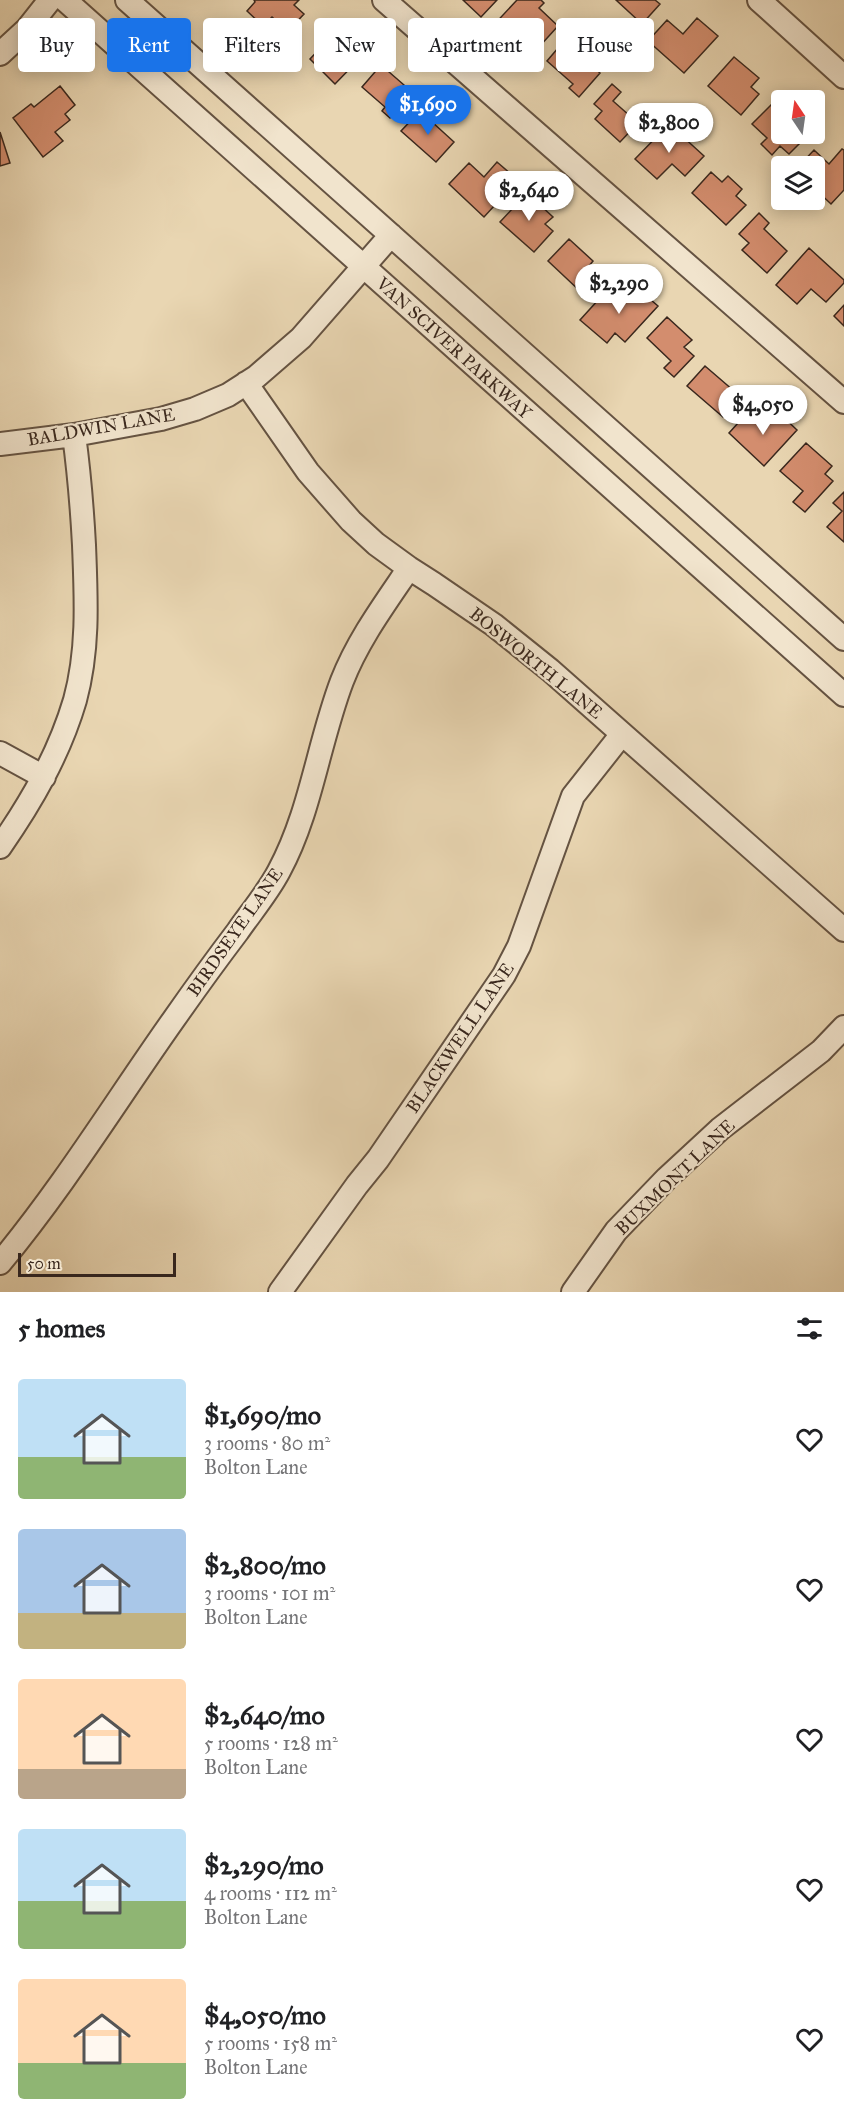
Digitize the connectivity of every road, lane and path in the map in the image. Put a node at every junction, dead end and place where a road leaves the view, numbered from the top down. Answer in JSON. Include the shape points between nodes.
{"nodes":[{"id":1,"x":50,"y":0,"type":"edge"},
{"id":2,"x":65,"y":0,"type":"edge"},
{"id":3,"x":127,"y":0,"type":"edge"},
{"id":4,"x":384,"y":0,"type":"edge"},
{"id":5,"x":759,"y":0,"type":"edge"},
{"id":6,"x":0,"y":54,"type":"edge"},
{"id":7,"x":844,"y":77,"type":"edge"},
{"id":8,"x":392,"y":235,"type":"junction"},
{"id":9,"x":363,"y":267,"type":"junction"},
{"id":10,"x":246,"y":383,"type":"junction"},
{"id":11,"x":844,"y":402,"type":"edge"},
{"id":12,"x":74,"y":435,"type":"junction"},
{"id":13,"x":0,"y":444,"type":"edge"},
{"id":14,"x":409,"y":568,"type":"junction"},
{"id":15,"x":844,"y":639,"type":"edge"},
{"id":16,"x":844,"y":695,"type":"edge"},
{"id":17,"x":622,"y":735,"type":"junction"},
{"id":18,"x":0,"y":753,"type":"edge"},
{"id":19,"x":44,"y":777,"type":"junction"},
{"id":20,"x":0,"y":846,"type":"edge"},
{"id":21,"x":844,"y":930,"type":"edge"},
{"id":22,"x":844,"y":1027,"type":"edge"},
{"id":23,"x":0,"y":1263,"type":"edge"},
{"id":24,"x":280,"y":1292,"type":"edge"},
{"id":25,"x":573,"y":1292,"type":"edge"}],
"edges":[{"from":1,"to":6,"type":"street"},
{"from":2,"to":9,"type":"street","name":"VAN SCIVER PARKWAY"},
{"from":3,"to":8,"type":"street"},
{"from":4,"to":11,"type":"street"},
{"from":5,"to":7,"type":"street"},
{"from":8,"to":9,"type":"street","name":"BALDWIN LANE"},
{"from":8,"to":15,"type":"street"},
{"from":9,"to":10,"type":"street","name":"BALDWIN LANE","via":[[301,338]]},
{"from":9,"to":16,"type":"street","name":"VAN SCIVER PARKWAY"},
{"from":10,"to":12,"type":"street","name":"BALDWIN LANE","via":[[195,409]]},
{"from":10,"to":14,"type":"street","name":"BOSWORTH LANE","via":[[328,497],[376,544]]},
{"from":12,"to":13,"type":"street","name":"BALDWIN LANE"},
{"from":12,"to":19,"type":"street","via":[[83,519],[86,634],[75,698]]},
{"from":14,"to":17,"type":"street","name":"BOSWORTH LANE","via":[[494,625]]},
{"from":14,"to":23,"type":"street","name":"BIRDSEYE LANE","via":[[363,636],[341,683],[305,809],[279,872],[53,1197]]},
{"from":17,"to":21,"type":"street","name":"BOSWORTH LANE"},
{"from":17,"to":24,"type":"street","name":"BLACKWELL LANE","via":[[573,796],[519,946],[504,975],[378,1159]]},
{"from":18,"to":19,"type":"street"},
{"from":19,"to":20,"type":"street"},
{"from":22,"to":25,"type":"street","name":"BUXMONT LANE","via":[[813,1058],[720,1129],[667,1179],[616,1231]]}]}
